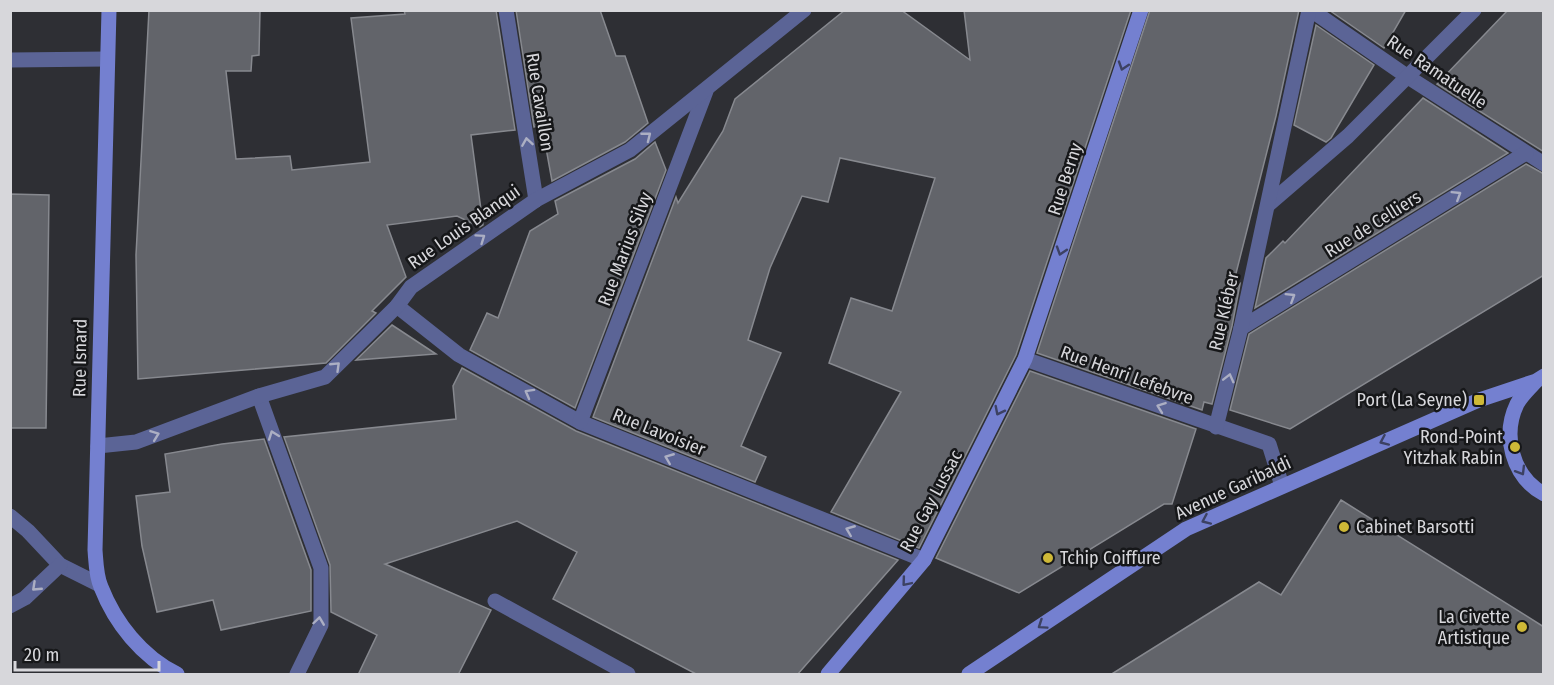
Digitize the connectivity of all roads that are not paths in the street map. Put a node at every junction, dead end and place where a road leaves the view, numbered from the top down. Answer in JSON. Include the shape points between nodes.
{"nodes":[{"id":1,"x":109,"y":10,"type":"edge"},
{"id":2,"x":506,"y":10,"type":"edge"},
{"id":3,"x":804,"y":10,"type":"edge"},
{"id":4,"x":1141,"y":10,"type":"edge"},
{"id":5,"x":1310,"y":10,"type":"edge"},
{"id":6,"x":1474,"y":10,"type":"edge"},
{"id":7,"x":107,"y":59,"type":"junction"},
{"id":8,"x":10,"y":60,"type":"edge"},
{"id":9,"x":1408,"y":77,"type":"junction"},
{"id":10,"x":706,"y":90,"type":"junction"},
{"id":11,"x":1526,"y":153,"type":"junction"},
{"id":12,"x":1544,"y":164,"type":"edge"},
{"id":13,"x":536,"y":200,"type":"junction"},
{"id":14,"x":1269,"y":204,"type":"junction"},
{"id":15,"x":397,"y":306,"type":"junction"},
{"id":16,"x":1241,"y":328,"type":"junction"},
{"id":17,"x":1025,"y":359,"type":"junction"},
{"id":18,"x":1541,"y":378,"type":"edge"},
{"id":19,"x":259,"y":396,"type":"junction"},
{"id":20,"x":580,"y":422,"type":"junction"},
{"id":21,"x":1216,"y":427,"type":"junction"},
{"id":22,"x":98,"y":446,"type":"junction"},
{"id":23,"x":1282,"y":486,"type":"junction"},
{"id":24,"x":1544,"y":494,"type":"edge"},
{"id":25,"x":10,"y":516,"type":"edge"},
{"id":26,"x":924,"y":560,"type":"junction"},
{"id":27,"x":60,"y":565,"type":"junction"},
{"id":28,"x":100,"y":585,"type":"junction"},
{"id":29,"x":495,"y":601,"type":"dead end"},
{"id":30,"x":10,"y":606,"type":"edge"},
{"id":31,"x":171,"y":673,"type":"edge"},
{"id":32,"x":297,"y":675,"type":"edge"},
{"id":33,"x":628,"y":675,"type":"edge"},
{"id":34,"x":828,"y":675,"type":"edge"},
{"id":35,"x":969,"y":675,"type":"edge"}],
"edges":[{"from":1,"to":7,"type":"street","name":"Rue Isnard"},
{"from":13,"to":2,"type":"street","name":"Rue Cavaillon","one_way":true},
{"from":3,"to":10,"type":"street","name":"Rue Louis Blanqui"},
{"from":4,"to":17,"type":"street","name":"Rue Berny","one_way":true},
{"from":5,"to":9,"type":"street","name":"Rue Ramatuelle"},
{"from":5,"to":14,"type":"street","name":"Rue Kléber"},
{"from":6,"to":9,"type":"street"},
{"from":7,"to":8,"type":"street"},
{"from":7,"to":22,"type":"street","name":"Rue Isnard"},
{"from":9,"to":11,"type":"street","name":"Rue Ramatuelle"},
{"from":9,"to":14,"type":"street","via":[[1348,136]]},
{"from":13,"to":10,"type":"street","name":"Rue Louis Blanqui","one_way":true,"via":[[630,150]]},
{"from":10,"to":20,"type":"street","name":"Rue Marius Silvy"},
{"from":11,"to":12,"type":"street","name":"Rue Ramatuelle"},
{"from":16,"to":11,"type":"street","name":"Rue de Celliers","one_way":true},
{"from":15,"to":13,"type":"street","name":"Rue Louis Blanqui","one_way":true,"via":[[411,287]]},
{"from":14,"to":16,"type":"street","name":"Rue Kléber"},
{"from":19,"to":15,"type":"street","name":"Rue Louis Blanqui","one_way":true,"via":[[325,377]]},
{"from":20,"to":15,"type":"street","name":"Rue Lavoisier","one_way":true,"via":[[459,355]]},
{"from":21,"to":16,"type":"street","name":"Rue Kléber","one_way":true},
{"from":21,"to":17,"type":"street","name":"Rue Henri Lefebvre","one_way":true},
{"from":17,"to":26,"type":"street","name":"Rue Gay Lussac","one_way":true},
{"from":18,"to":23,"type":"street","name":"Avenue Garibaldi","one_way":true,"via":[[1479,399]]},
{"from":18,"to":24,"type":"street","one_way":true,"via":[[1518,402],[1510,426],[1512,452],[1521,474]]},
{"from":22,"to":19,"type":"street","name":"Rue Louis Blanqui","one_way":true,"via":[[136,442]]},
{"from":32,"to":19,"type":"street","one_way":true,"via":[[321,625],[321,568]]},
{"from":26,"to":20,"type":"street","name":"Rue Lavoisier","one_way":true},
{"from":21,"to":23,"type":"street","name":"Rue Henri Lefebvre","via":[[1269,444]]},
{"from":22,"to":28,"type":"street","name":"Rue Isnard","via":[[94,550]]},
{"from":23,"to":35,"type":"street","name":"Avenue Garibaldi","one_way":true,"via":[[1186,529]]},
{"from":25,"to":27,"type":"street"},
{"from":26,"to":34,"type":"street","name":"Rue Gay Lussac","one_way":true},
{"from":27,"to":28,"type":"street"},
{"from":27,"to":30,"type":"street","one_way":true,"via":[[25,598]]},
{"from":28,"to":31,"type":"street","name":"Rue Isnard","via":[[117,620],[147,655]]},
{"from":29,"to":33,"type":"street"}]}
